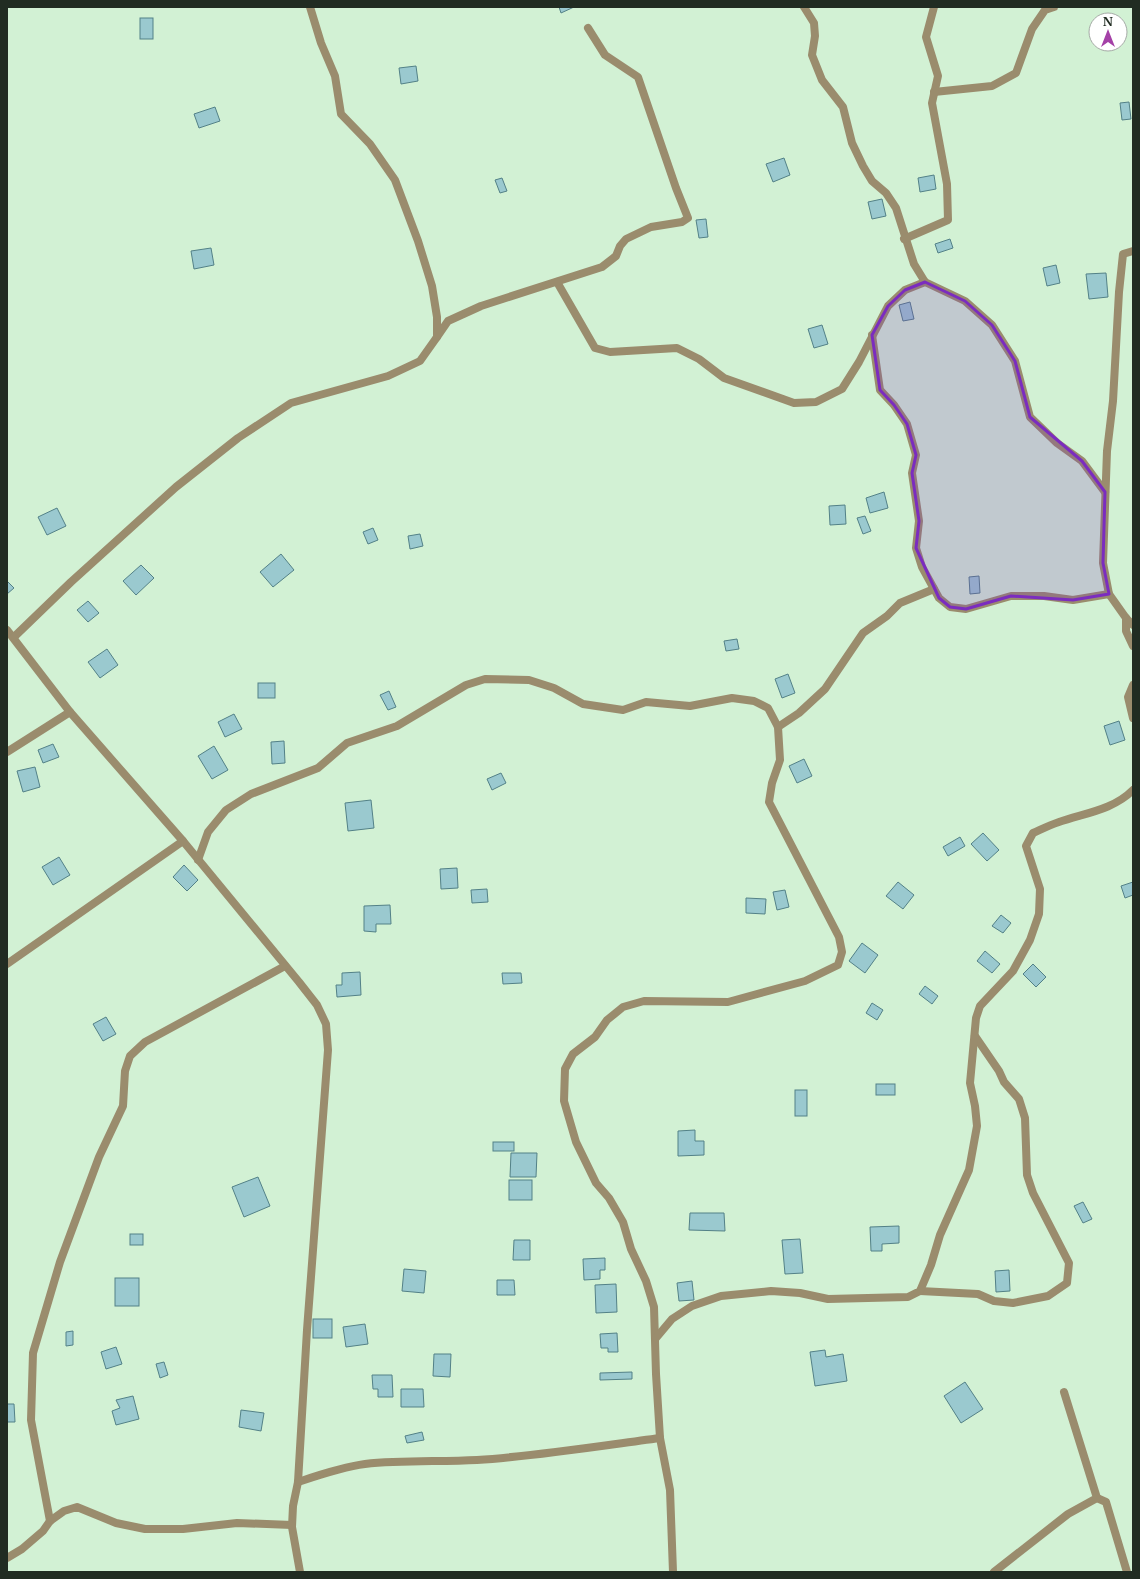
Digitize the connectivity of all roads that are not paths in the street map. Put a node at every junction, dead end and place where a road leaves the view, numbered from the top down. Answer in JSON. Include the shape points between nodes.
{"nodes":[{"id":1,"x":310,"y":7,"type":"edge"},
{"id":2,"x":804,"y":7,"type":"edge"},
{"id":3,"x":934,"y":7,"type":"edge"},
{"id":4,"x":1054,"y":7,"type":"edge"},
{"id":5,"x":588,"y":28,"type":"dead end"},
{"id":6,"x":934,"y":92,"type":"junction"},
{"id":7,"x":904,"y":239,"type":"junction"},
{"id":8,"x":1133,"y":251,"type":"edge"},
{"id":9,"x":557,"y":282,"type":"junction"},
{"id":10,"x":925,"y":282,"type":"junction"},
{"id":11,"x":872,"y":335,"type":"junction"},
{"id":12,"x":436,"y":338,"type":"junction"},
{"id":13,"x":1105,"y":492,"type":"junction"},
{"id":14,"x":934,"y":589,"type":"junction"},
{"id":15,"x":1109,"y":594,"type":"junction"},
{"id":16,"x":1126,"y":618,"type":"junction"},
{"id":17,"x":1133,"y":625,"type":"edge"},
{"id":18,"x":7,"y":630,"type":"edge"},
{"id":19,"x":14,"y":637,"type":"junction"},
{"id":20,"x":1133,"y":646,"type":"edge"},
{"id":21,"x":1133,"y":686,"type":"edge"},
{"id":22,"x":70,"y":712,"type":"junction"},
{"id":23,"x":1133,"y":718,"type":"edge"},
{"id":24,"x":778,"y":727,"type":"junction"},
{"id":25,"x":7,"y":752,"type":"edge"},
{"id":26,"x":1133,"y":790,"type":"edge"},
{"id":27,"x":183,"y":841,"type":"junction"},
{"id":28,"x":198,"y":860,"type":"junction"},
{"id":29,"x":7,"y":964,"type":"edge"},
{"id":30,"x":285,"y":966,"type":"junction"},
{"id":31,"x":975,"y":1036,"type":"junction"},
{"id":32,"x":920,"y":1291,"type":"junction"},
{"id":33,"x":656,"y":1338,"type":"junction"},
{"id":34,"x":1064,"y":1392,"type":"dead end"},
{"id":35,"x":660,"y":1438,"type":"junction"},
{"id":36,"x":298,"y":1482,"type":"junction"},
{"id":37,"x":1097,"y":1498,"type":"junction"},
{"id":38,"x":50,"y":1520,"type":"junction"},
{"id":39,"x":292,"y":1525,"type":"junction"},
{"id":40,"x":7,"y":1558,"type":"edge"},
{"id":41,"x":300,"y":1572,"type":"edge"},
{"id":42,"x":673,"y":1572,"type":"edge"},
{"id":43,"x":994,"y":1572,"type":"edge"},
{"id":44,"x":1127,"y":1572,"type":"edge"}],
"edges":[{"from":1,"to":12,"type":"street","via":[[335,76],[341,114],[370,144],[395,180],[400,193],[432,286],[437,317]]},
{"from":2,"to":7,"type":"street","via":[[814,23],[812,55],[822,80],[844,107],[852,143],[872,181],[886,193],[896,208]]},
{"from":3,"to":6,"type":"street","via":[[926,37],[938,76]]},
{"from":4,"to":6,"type":"street","via":[[1045,10],[1032,29],[1016,73],[992,86]]},
{"from":5,"to":9,"type":"street","via":[[605,55],[638,77],[688,218],[682,222],[650,227],[626,238],[616,256],[602,267]]},
{"from":6,"to":7,"type":"street","via":[[932,103],[947,184],[948,220]]},
{"from":7,"to":10,"type":"street"},
{"from":8,"to":13,"type":"street","via":[[1123,254]]},
{"from":9,"to":11,"type":"street","via":[[595,348],[610,352],[677,348],[699,359],[724,378],[794,403],[816,402],[842,389]]},
{"from":9,"to":12,"type":"street","via":[[481,306],[448,321]]},
{"from":10,"to":11,"type":"street","via":[[905,290],[888,306]]},
{"from":10,"to":13,"type":"street","via":[[965,301],[992,325],[1015,360],[1030,417],[1082,461]]},
{"from":11,"to":14,"type":"street","via":[[880,390],[894,405],[906,424],[916,454],[912,473],[919,521],[916,548],[922,567]]},
{"from":12,"to":19,"type":"street","via":[[420,361],[388,376],[291,404],[238,438],[176,487]]},
{"from":13,"to":15,"type":"street","via":[[1103,563]]},
{"from":14,"to":15,"type":"street","via":[[939,598],[950,607],[966,609],[1011,596],[1044,596],[1073,600]]},
{"from":14,"to":24,"type":"street","via":[[900,603],[863,633],[825,689],[799,713]]},
{"from":15,"to":16,"type":"street"},
{"from":16,"to":17,"type":"street"},
{"from":16,"to":20,"type":"street","via":[[1126,631]]},
{"from":18,"to":19,"type":"street"},
{"from":19,"to":22,"type":"street"},
{"from":21,"to":23,"type":"street","via":[[1128,697]]},
{"from":22,"to":25,"type":"street"},
{"from":22,"to":27,"type":"street"},
{"from":24,"to":28,"type":"street","via":[[768,708],[754,701],[732,698],[690,706],[646,702],[623,710],[583,704],[554,688],[529,680],[485,679],[466,685],[397,726],[347,743],[318,768],[251,794],[226,810],[208,832]]},
{"from":24,"to":33,"type":"street","via":[[780,760],[772,782],[769,802],[839,937],[842,952],[838,965],[805,981],[728,1002],[644,1001],[623,1007],[573,1054],[565,1069],[564,1101],[576,1142],[596,1183],[609,1198],[623,1222],[631,1250],[646,1281],[654,1307]]},
{"from":26,"to":31,"type":"street","via":[[1100,810],[1033,833],[1026,846],[1040,889],[1039,914],[1030,940],[1013,971],[980,1006]]},
{"from":27,"to":28,"type":"street"},
{"from":27,"to":29,"type":"street"},
{"from":28,"to":30,"type":"street"},
{"from":30,"to":36,"type":"street","via":[[317,1005],[326,1024],[328,1050]]},
{"from":30,"to":38,"type":"street","via":[[145,1042],[130,1056],[124,1072],[123,1106],[99,1157],[60,1262],[33,1353],[31,1420]]},
{"from":31,"to":32,"type":"street","via":[[970,1083],[977,1126],[969,1170],[940,1236]]},
{"from":31,"to":32,"type":"street","via":[[1018,1099],[1025,1118],[1027,1175],[1033,1193],[1069,1264],[1068,1283],[1048,1296],[1013,1303],[994,1301],[978,1294]]},
{"from":32,"to":33,"type":"street","via":[[908,1297],[842,1299],[771,1292],[722,1296],[692,1306],[672,1319]]},
{"from":33,"to":35,"type":"street"},
{"from":34,"to":37,"type":"street"},
{"from":35,"to":36,"type":"street","via":[[477,1460],[364,1464]]},
{"from":35,"to":42,"type":"street","via":[[670,1490]]},
{"from":36,"to":39,"type":"street","via":[[292,1506]]},
{"from":37,"to":43,"type":"street","via":[[1068,1514]]},
{"from":37,"to":44,"type":"street","via":[[1106,1502]]},
{"from":38,"to":39,"type":"street","via":[[64,1511],[77,1507],[116,1523],[145,1529],[183,1529],[236,1523]]},
{"from":38,"to":40,"type":"street","via":[[43,1531]]},
{"from":39,"to":41,"type":"street"}]}
